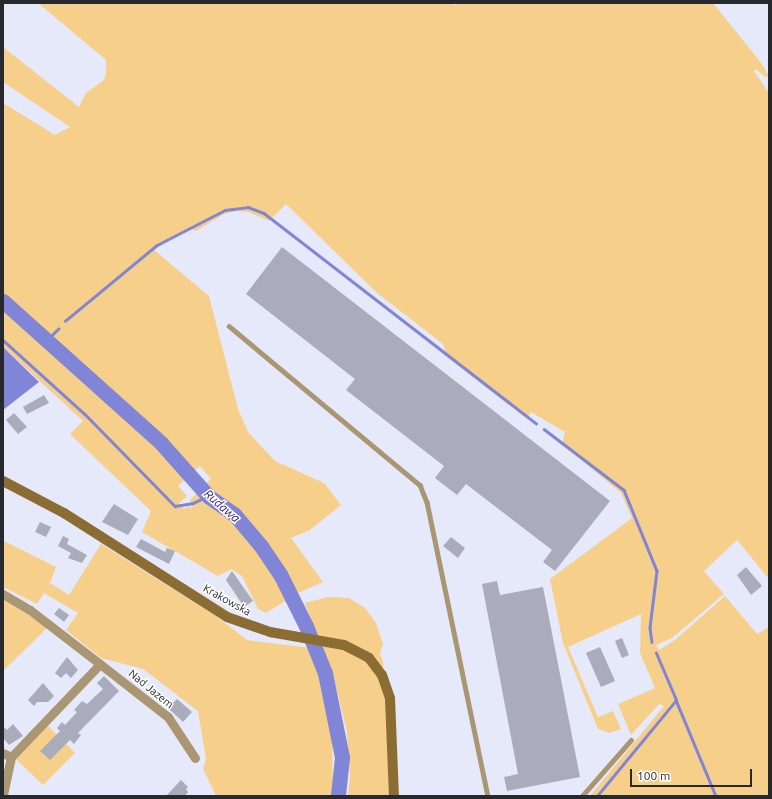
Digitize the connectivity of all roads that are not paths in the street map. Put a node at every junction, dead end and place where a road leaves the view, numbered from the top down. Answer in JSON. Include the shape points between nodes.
{"nodes":[{"id":1,"x":229,"y":326,"type":"dead end"},
{"id":2,"x":3,"y":482,"type":"edge"},
{"id":3,"x":3,"y":594,"type":"edge"},
{"id":4,"x":100,"y":664,"type":"junction"},
{"id":5,"x":631,"y":740,"type":"dead end"},
{"id":6,"x":7,"y":755,"type":"edge"},
{"id":7,"x":195,"y":758,"type":"dead end"},
{"id":8,"x":3,"y":796,"type":"edge"},
{"id":9,"x":394,"y":796,"type":"edge"},
{"id":10,"x":488,"y":796,"type":"edge"},
{"id":11,"x":582,"y":796,"type":"edge"}],
"edges":[{"from":1,"to":10,"type":"lane","via":[[420,485],[427,502]]},
{"from":2,"to":9,"type":"street","name":"Krakowska","via":[[64,513],[227,617],[252,627],[284,635],[338,643],[353,648],[368,658],[386,682],[391,712]]},
{"from":3,"to":4,"type":"street","name":"Nad Jazem","via":[[30,610]]},
{"from":4,"to":6,"type":"street"},
{"from":4,"to":7,"type":"street","name":"Nad Jazem","via":[[168,717]]},
{"from":5,"to":11,"type":"lane"},
{"from":6,"to":8,"type":"street"}]}
